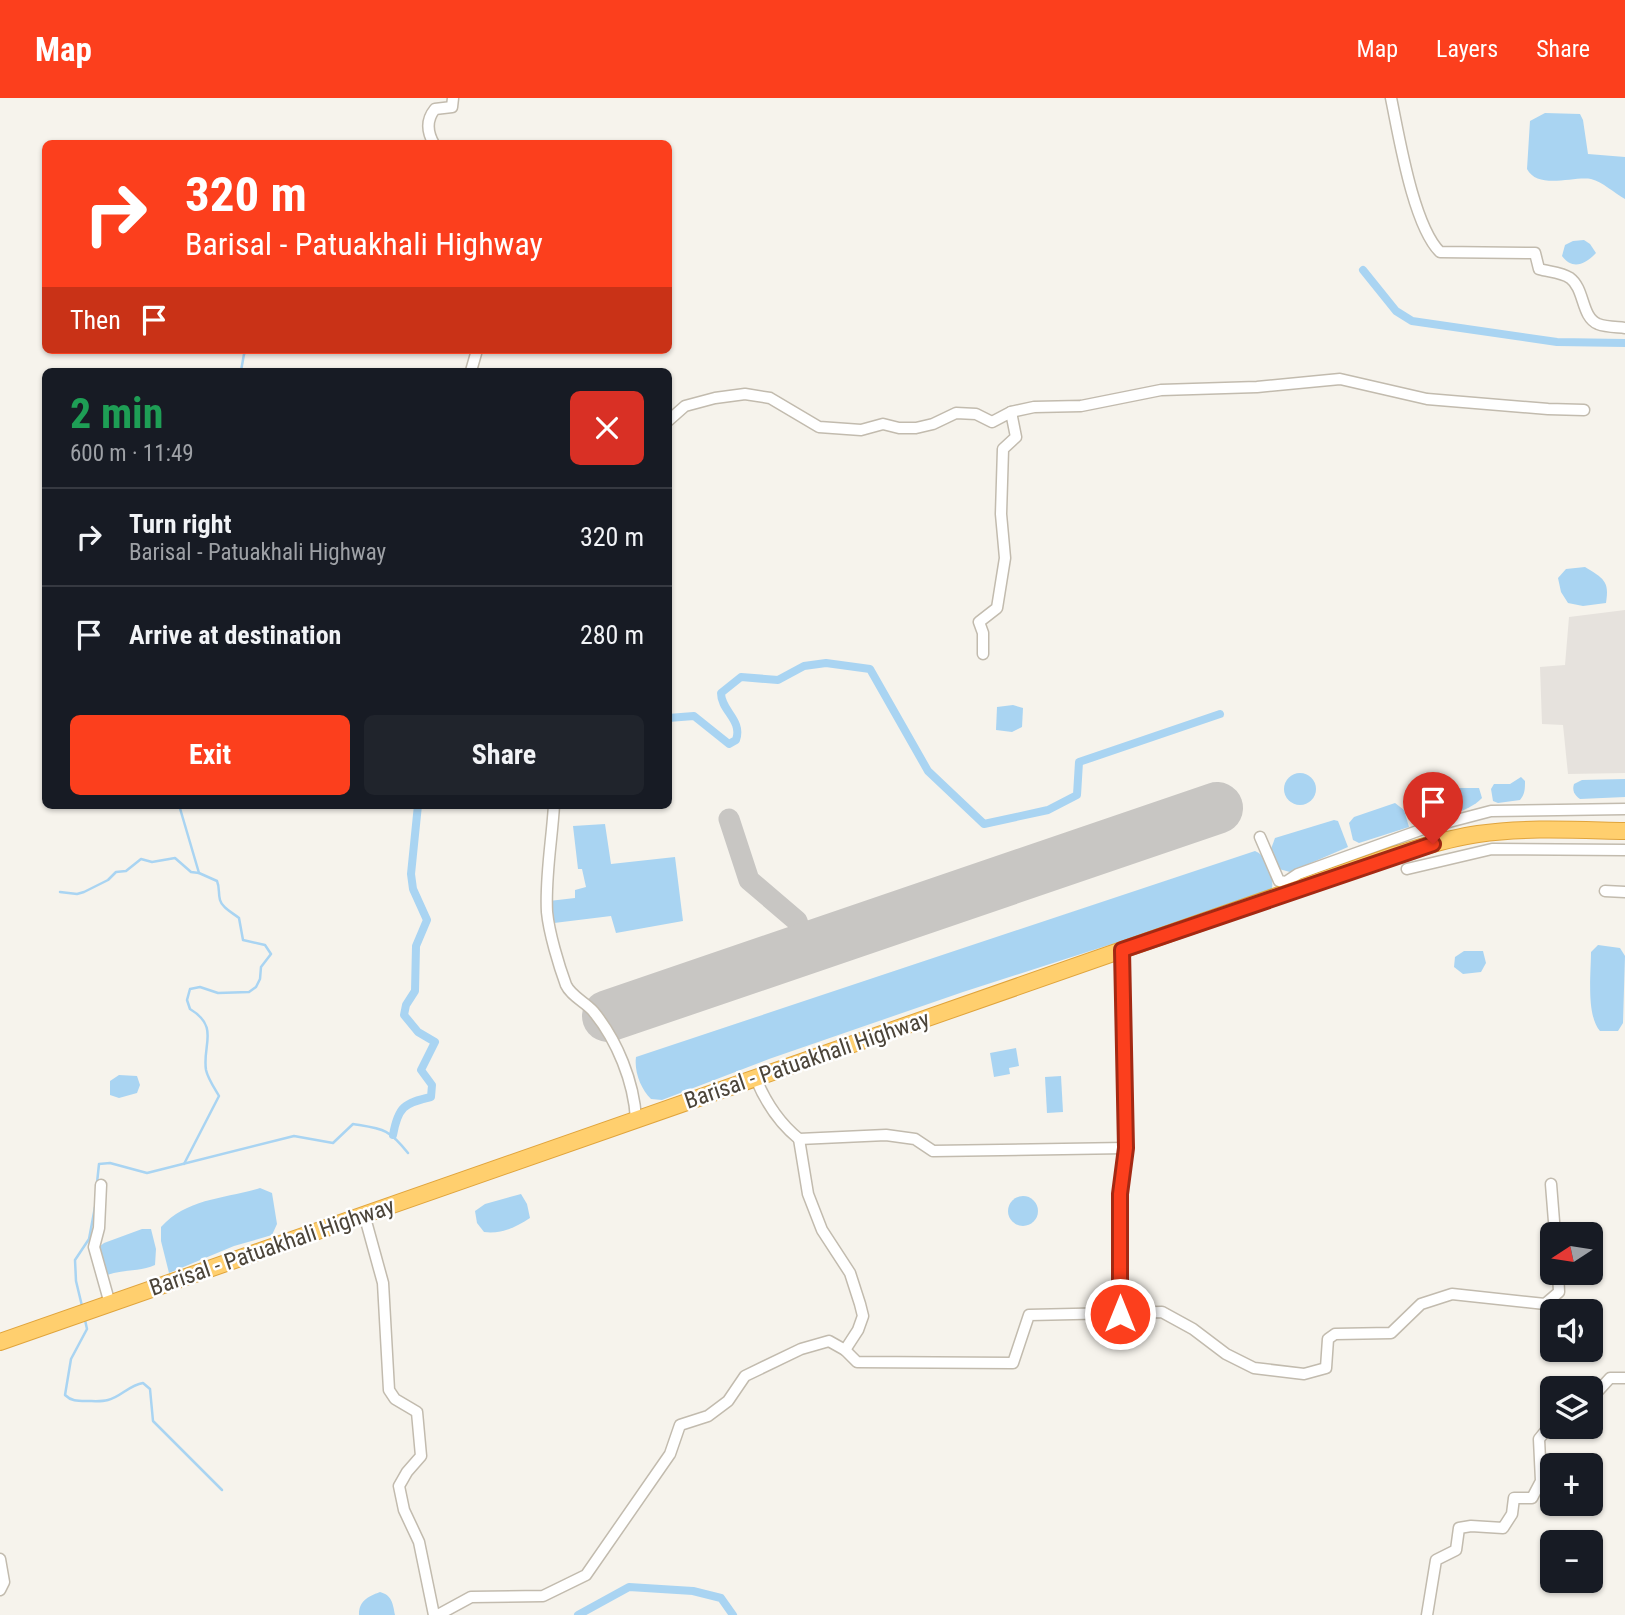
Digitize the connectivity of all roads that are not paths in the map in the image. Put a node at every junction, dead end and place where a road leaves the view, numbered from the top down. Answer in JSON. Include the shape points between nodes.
{"nodes":[{"id":1,"x":453,"y":98,"type":"edge"},
{"id":2,"x":1391,"y":98,"type":"edge"},
{"id":3,"x":432,"y":140,"type":"edge"},
{"id":4,"x":1625,"y":328,"type":"edge"},
{"id":5,"x":1584,"y":410,"type":"dead end"},
{"id":6,"x":1011,"y":412,"type":"junction"},
{"id":7,"x":672,"y":417,"type":"edge"},
{"id":8,"x":983,"y":654,"type":"dead end"},
{"id":9,"x":554,"y":809,"type":"edge"},
{"id":10,"x":1625,"y":809,"type":"edge"},
{"id":11,"x":1625,"y":831,"type":"edge"},
{"id":12,"x":1260,"y":837,"type":"dead end"},
{"id":13,"x":1625,"y":850,"type":"edge"},
{"id":14,"x":1407,"y":869,"type":"dead end"},
{"id":15,"x":1605,"y":891,"type":"dead end"},
{"id":16,"x":1625,"y":892,"type":"edge"},
{"id":17,"x":1122,"y":950,"type":"junction"},
{"id":18,"x":755,"y":1079,"type":"junction"},
{"id":19,"x":636,"y":1119,"type":"junction"},
{"id":20,"x":799,"y":1139,"type":"junction"},
{"id":21,"x":1126,"y":1148,"type":"junction"},
{"id":22,"x":1551,"y":1184,"type":"dead end"},
{"id":23,"x":101,"y":1185,"type":"dead end"},
{"id":24,"x":364,"y":1214,"type":"junction"},
{"id":25,"x":1554,"y":1222,"type":"edge"},
{"id":26,"x":1559,"y":1285,"type":"edge"},
{"id":27,"x":104,"y":1306,"type":"junction"},
{"id":28,"x":1120,"y":1314,"type":"junction"},
{"id":29,"x":0,"y":1342,"type":"edge"},
{"id":30,"x":845,"y":1350,"type":"junction"},
{"id":31,"x":1625,"y":1378,"type":"edge"},
{"id":32,"x":1603,"y":1386,"type":"edge"},
{"id":33,"x":1540,"y":1438,"type":"edge"},
{"id":34,"x":0,"y":1559,"type":"edge"},
{"id":35,"x":0,"y":1590,"type":"edge"},
{"id":36,"x":436,"y":1615,"type":"edge"},
{"id":37,"x":1427,"y":1615,"type":"edge"}],
"edges":[{"from":1,"to":3,"type":"street","via":[[452,107],[435,108],[429,119]]},
{"from":2,"to":4,"type":"street","via":[[1404,159],[1432,244],[1440,251],[1535,253],[1539,269],[1573,280],[1590,318],[1598,324]]},
{"from":5,"to":6,"type":"street","via":[[1427,399],[1340,379],[1161,390],[1082,407]]},
{"from":6,"to":7,"type":"street","via":[[992,422],[976,414],[956,413],[916,428],[883,424],[861,430],[819,427],[770,398],[745,394],[685,406]]},
{"from":6,"to":8,"type":"street","via":[[1016,437],[1003,449],[1001,514],[1006,558],[998,608],[979,622]]},
{"from":9,"to":19,"type":"street","via":[[547,879],[547,915],[553,938],[567,988],[593,1011],[622,1058],[634,1094]]},
{"from":10,"to":12,"type":"street","via":[[1491,811],[1426,828],[1286,882],[1279,881]]},
{"from":11,"to":17,"type":"highway","name":"Barisal - Patuakhali Highway","via":[[1500,832],[1445,840]]},
{"from":13,"to":14,"type":"street","via":[[1492,849]]},
{"from":15,"to":16,"type":"street"},
{"from":17,"to":18,"type":"highway","name":"Barisal - Patuakhali Highway"},
{"from":17,"to":21,"type":"street"},
{"from":18,"to":19,"type":"highway","name":"Barisal - Patuakhali Highway"},
{"from":18,"to":20,"type":"street","via":[[785,1128]]},
{"from":19,"to":24,"type":"highway","name":"Barisal - Patuakhali Highway"},
{"from":20,"to":21,"type":"street","via":[[886,1135],[915,1139],[933,1151]]},
{"from":20,"to":30,"type":"street","via":[[808,1194],[822,1230],[850,1273],[863,1316]]},
{"from":21,"to":28,"type":"street","via":[[1120,1194]]},
{"from":22,"to":25,"type":"street"},
{"from":23,"to":27,"type":"street","via":[[94,1247]]},
{"from":24,"to":27,"type":"highway","name":"Barisal - Patuakhali Highway"},
{"from":24,"to":36,"type":"street","via":[[383,1283],[389,1390],[417,1412],[421,1456],[399,1486],[419,1542]]},
{"from":26,"to":28,"type":"street","via":[[1559,1292],[1545,1304],[1452,1294],[1421,1304],[1391,1333],[1335,1334],[1328,1339],[1326,1368],[1304,1374],[1254,1368],[1162,1312]]},
{"from":27,"to":29,"type":"highway","name":"Barisal - Patuakhali Highway"},
{"from":28,"to":30,"type":"street","via":[[1029,1315],[1013,1363],[857,1362]]},
{"from":30,"to":36,"type":"street","via":[[829,1341],[801,1349],[745,1376],[728,1401],[708,1416],[680,1425],[670,1454],[586,1576],[543,1596],[471,1597]]},
{"from":31,"to":32,"type":"street","via":[[1610,1378]]},
{"from":33,"to":37,"type":"street","via":[[1541,1481],[1532,1498],[1514,1498],[1513,1514],[1503,1528],[1459,1528],[1456,1550],[1437,1560]]},
{"from":34,"to":35,"type":"street","via":[[5,1582]]}]}
